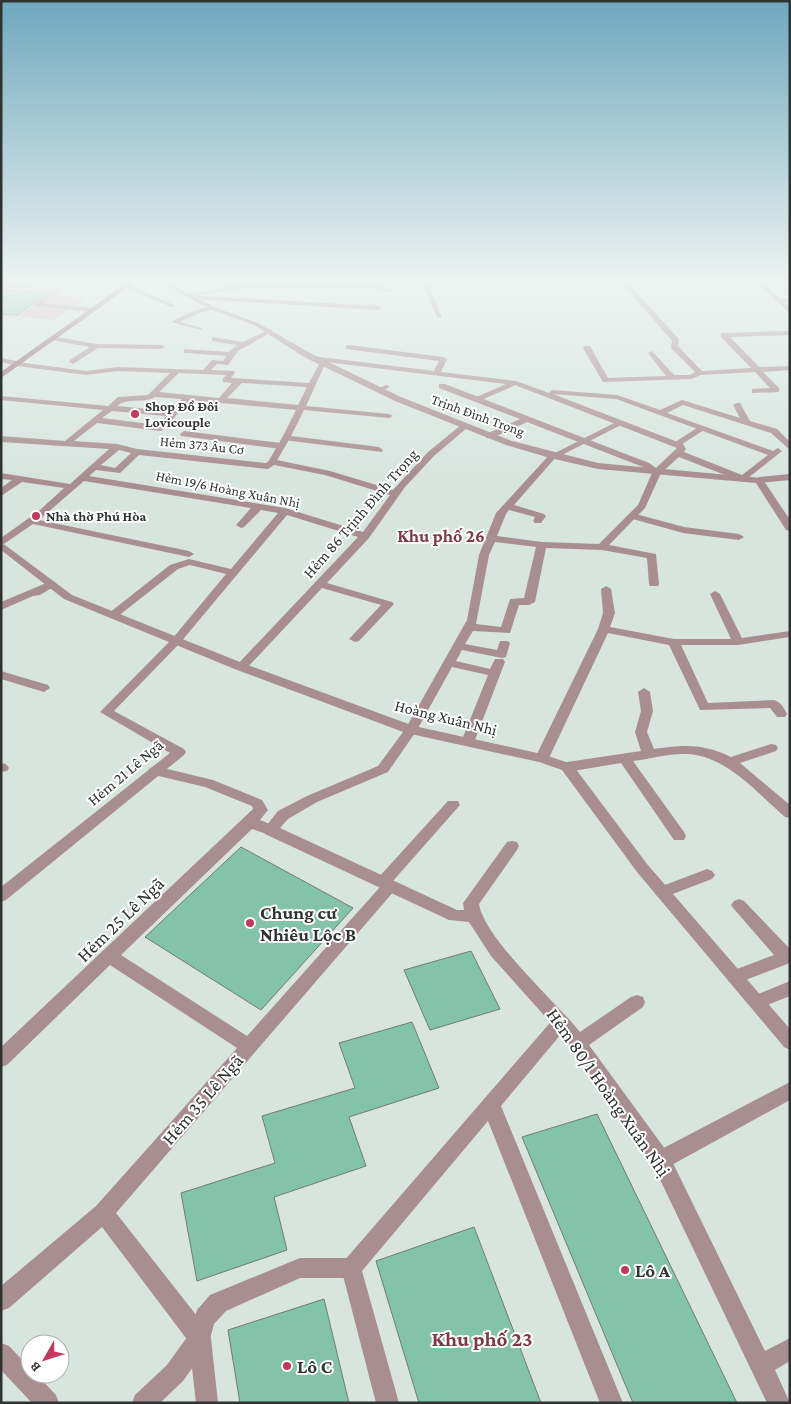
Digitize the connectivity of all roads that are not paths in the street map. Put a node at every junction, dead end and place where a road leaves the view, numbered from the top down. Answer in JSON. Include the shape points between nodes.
{"nodes":[{"id":1,"x":243,"y":344,"type":"edge"},
{"id":2,"x":45,"y":345,"type":"edge"},
{"id":3,"x":88,"y":345,"type":"edge"},
{"id":4,"x":290,"y":345,"type":"edge"},
{"id":5,"x":675,"y":345,"type":"edge"},
{"id":6,"x":733,"y":345,"type":"edge"},
{"id":7,"x":96,"y":346,"type":"junction"},
{"id":8,"x":161,"y":347,"type":"dead end"},
{"id":9,"x":349,"y":347,"type":"dead end"},
{"id":10,"x":587,"y":348,"type":"dead end"},
{"id":11,"x":187,"y":351,"type":"dead end"},
{"id":12,"x":395,"y":353,"type":"junction"},
{"id":13,"x":652,"y":353,"type":"dead end"},
{"id":14,"x":232,"y":354,"type":"junction"},
{"id":15,"x":312,"y":358,"type":"junction"},
{"id":16,"x":1,"y":360,"type":"edge"},
{"id":17,"x":73,"y":362,"type":"dead end"},
{"id":18,"x":324,"y":363,"type":"junction"},
{"id":19,"x":18,"y":364,"type":"junction"},
{"id":20,"x":387,"y":366,"type":"junction"},
{"id":21,"x":790,"y":368,"type":"edge"},
{"id":22,"x":755,"y":369,"type":"junction"},
{"id":23,"x":177,"y":371,"type":"junction"},
{"id":24,"x":206,"y":371,"type":"junction"},
{"id":25,"x":437,"y":372,"type":"junction"},
{"id":26,"x":700,"y":373,"type":"junction"},
{"id":27,"x":1,"y":376,"type":"edge"},
{"id":28,"x":671,"y":377,"type":"junction"},
{"id":29,"x":238,"y":381,"type":"junction"},
{"id":30,"x":516,"y":383,"type":"junction"},
{"id":31,"x":312,"y":385,"type":"junction"},
{"id":32,"x":442,"y":386,"type":"dead end"},
{"id":33,"x":539,"y":391,"type":"junction"},
{"id":34,"x":755,"y":391,"type":"dead end"},
{"id":35,"x":153,"y":394,"type":"junction"},
{"id":36,"x":188,"y":397,"type":"junction"},
{"id":37,"x":1,"y":398,"type":"edge"},
{"id":38,"x":476,"y":399,"type":"junction"},
{"id":39,"x":221,"y":400,"type":"junction"},
{"id":40,"x":737,"y":405,"type":"dead end"},
{"id":41,"x":302,"y":407,"type":"junction"},
{"id":42,"x":110,"y":408,"type":"junction"},
{"id":43,"x":660,"y":413,"type":"junction"},
{"id":44,"x":172,"y":414,"type":"junction"},
{"id":45,"x":390,"y":416,"type":"dead end"},
{"id":46,"x":527,"y":419,"type":"junction"},
{"id":47,"x":95,"y":420,"type":"junction"},
{"id":48,"x":621,"y":423,"type":"junction"},
{"id":49,"x":747,"y":423,"type":"junction"},
{"id":50,"x":464,"y":427,"type":"junction"},
{"id":51,"x":703,"y":428,"type":"junction"},
{"id":52,"x":184,"y":434,"type":"dead end"},
{"id":53,"x":489,"y":436,"type":"junction"},
{"id":54,"x":1,"y":439,"type":"edge"},
{"id":55,"x":584,"y":441,"type":"junction"},
{"id":56,"x":284,"y":442,"type":"junction"},
{"id":57,"x":66,"y":444,"type":"junction"},
{"id":58,"x":789,"y":446,"type":"edge"},
{"id":59,"x":117,"y":448,"type":"junction"},
{"id":60,"x":677,"y":448,"type":"junction"},
{"id":61,"x":379,"y":450,"type":"dead end"},
{"id":62,"x":138,"y":452,"type":"junction"},
{"id":63,"x":773,"y":454,"type":"junction"},
{"id":64,"x":553,"y":456,"type":"junction"},
{"id":65,"x":272,"y":462,"type":"junction"},
{"id":66,"x":96,"y":468,"type":"junction"},
{"id":67,"x":657,"y":472,"type":"junction"},
{"id":68,"x":1,"y":476,"type":"edge"},
{"id":69,"x":790,"y":477,"type":"edge"},
{"id":70,"x":84,"y":478,"type":"junction"},
{"id":71,"x":743,"y":478,"type":"junction"},
{"id":72,"x":20,"y":479,"type":"junction"},
{"id":73,"x":760,"y":480,"type":"junction"},
{"id":74,"x":73,"y":488,"type":"junction"},
{"id":75,"x":1,"y":493,"type":"edge"},
{"id":76,"x":395,"y":494,"type":"junction"},
{"id":77,"x":259,"y":506,"type":"junction"},
{"id":78,"x":507,"y":506,"type":"junction"},
{"id":79,"x":285,"y":511,"type":"junction"},
{"id":80,"x":632,"y":516,"type":"junction"},
{"id":81,"x":32,"y":521,"type":"junction"},
{"id":82,"x":538,"y":521,"type":"dead end"},
{"id":83,"x":241,"y":525,"type":"dead end"},
{"id":84,"x":790,"y":528,"type":"edge"},
{"id":85,"x":365,"y":536,"type":"junction"},
{"id":86,"x":739,"y":537,"type":"dead end"},
{"id":87,"x":491,"y":538,"type":"junction"},
{"id":88,"x":1,"y":544,"type":"edge"},
{"id":89,"x":542,"y":544,"type":"junction"},
{"id":90,"x":602,"y":547,"type":"junction"},
{"id":91,"x":189,"y":554,"type":"dead end"},
{"id":92,"x":234,"y":573,"type":"junction"},
{"id":93,"x":51,"y":584,"type":"junction"},
{"id":94,"x":319,"y":584,"type":"junction"},
{"id":95,"x":654,"y":584,"type":"dead end"},
{"id":96,"x":606,"y":589,"type":"dead end"},
{"id":97,"x":715,"y":594,"type":"dead end"},
{"id":98,"x":1,"y":607,"type":"edge"},
{"id":99,"x":113,"y":615,"type":"junction"},
{"id":100,"x":470,"y":627,"type":"junction"},
{"id":101,"x":604,"y":629,"type":"junction"},
{"id":102,"x":790,"y":634,"type":"edge"},
{"id":103,"x":355,"y":639,"type":"dead end"},
{"id":104,"x":176,"y":641,"type":"junction"},
{"id":105,"x":674,"y":642,"type":"junction"},
{"id":106,"x":738,"y":642,"type":"junction"},
{"id":107,"x":504,"y":643,"type":"dead end"},
{"id":108,"x":459,"y":646,"type":"junction"},
{"id":109,"x":449,"y":663,"type":"junction"},
{"id":110,"x":241,"y":667,"type":"junction"},
{"id":111,"x":1,"y":675,"type":"edge"},
{"id":112,"x":44,"y":688,"type":"dead end"},
{"id":113,"x":644,"y":692,"type":"dead end"},
{"id":114,"x":781,"y":714,"type":"dead end"},
{"id":115,"x":411,"y":730,"type":"junction"},
{"id":116,"x":468,"y":742,"type":"junction"},
{"id":117,"x":770,"y":748,"type":"dead end"},
{"id":118,"x":649,"y":755,"type":"junction"},
{"id":119,"x":542,"y":758,"type":"junction"},
{"id":120,"x":624,"y":758,"type":"junction"},
{"id":121,"x":730,"y":762,"type":"junction"},
{"id":122,"x":567,"y":767,"type":"junction"},
{"id":123,"x":155,"y":771,"type":"junction"},
{"id":124,"x":453,"y":806,"type":"dead end"},
{"id":125,"x":790,"y":813,"type":"edge"},
{"id":126,"x":250,"y":822,"type":"junction"},
{"id":127,"x":270,"y":830,"type":"junction"},
{"id":128,"x":678,"y":836,"type":"dead end"},
{"id":129,"x":512,"y":846,"type":"dead end"},
{"id":130,"x":707,"y":875,"type":"dead end"},
{"id":131,"x":387,"y":884,"type":"junction"},
{"id":132,"x":662,"y":892,"type":"junction"},
{"id":133,"x":1,"y":896,"type":"edge"},
{"id":134,"x":739,"y":904,"type":"dead end"},
{"id":135,"x":473,"y":916,"type":"junction"},
{"id":136,"x":110,"y":957,"type":"junction"},
{"id":137,"x":788,"y":957,"type":"edge"},
{"id":138,"x":735,"y":977,"type":"junction"},
{"id":139,"x":790,"y":988,"type":"edge"},
{"id":140,"x":637,"y":1002,"type":"dead end"},
{"id":141,"x":757,"y":1002,"type":"junction"},
{"id":142,"x":561,"y":1022,"type":"junction"},
{"id":143,"x":790,"y":1042,"type":"edge"},
{"id":144,"x":578,"y":1043,"type":"junction"},
{"id":145,"x":248,"y":1046,"type":"junction"},
{"id":146,"x":1,"y":1059,"type":"edge"},
{"id":147,"x":790,"y":1090,"type":"edge"},
{"id":148,"x":491,"y":1104,"type":"junction"},
{"id":149,"x":661,"y":1160,"type":"junction"},
{"id":150,"x":103,"y":1213,"type":"junction"},
{"id":151,"x":351,"y":1268,"type":"junction"},
{"id":152,"x":1,"y":1300,"type":"edge"},
{"id":153,"x":200,"y":1338,"type":"junction"},
{"id":154,"x":790,"y":1349,"type":"edge"},
{"id":155,"x":1,"y":1354,"type":"edge"},
{"id":156,"x":760,"y":1366,"type":"junction"},
{"id":157,"x":48,"y":1403,"type":"edge"},
{"id":158,"x":143,"y":1403,"type":"edge"},
{"id":159,"x":208,"y":1403,"type":"edge"},
{"id":160,"x":388,"y":1403,"type":"edge"},
{"id":161,"x":612,"y":1403,"type":"edge"},
{"id":162,"x":780,"y":1403,"type":"edge"}],
"edges":[{"from":1,"to":14,"type":"street"},
{"from":2,"to":19,"type":"main road"},
{"from":3,"to":7,"type":"street"},
{"from":4,"to":15,"type":"street","name":"Trịnh Đình Trọng"},
{"from":5,"to":26,"type":"street"},
{"from":6,"to":22,"type":"street"},
{"from":7,"to":8,"type":"street"},
{"from":7,"to":17,"type":"street"},
{"from":9,"to":12,"type":"street"},
{"from":10,"to":28,"type":"street","via":[[606,380]]},
{"from":11,"to":14,"type":"street"},
{"from":12,"to":20,"type":"street"},
{"from":12,"to":25,"type":"street","via":[[443,359]]},
{"from":13,"to":28,"type":"street"},
{"from":14,"to":24,"type":"street","via":[[225,362],[215,362]]},
{"from":15,"to":18,"type":"street","name":"Trịnh Đình Trọng"},
{"from":15,"to":20,"type":"street"},
{"from":16,"to":19,"type":"street"},
{"from":18,"to":31,"type":"street"},
{"from":18,"to":50,"type":"street","name":"Trịnh Đình Trọng"},
{"from":19,"to":23,"type":"street","via":[[86,373],[118,369]]},
{"from":19,"to":27,"type":"main road"},
{"from":20,"to":25,"type":"street"},
{"from":21,"to":22,"type":"street"},
{"from":22,"to":26,"type":"street"},
{"from":22,"to":34,"type":"street","via":[[776,390]]},
{"from":23,"to":24,"type":"street"},
{"from":23,"to":35,"type":"street"},
{"from":24,"to":29,"type":"street","via":[[231,373],[226,380]]},
{"from":25,"to":30,"type":"street"},
{"from":26,"to":28,"type":"street"},
{"from":29,"to":31,"type":"street"},
{"from":29,"to":39,"type":"street"},
{"from":30,"to":33,"type":"street"},
{"from":30,"to":38,"type":"street"},
{"from":31,"to":41,"type":"street"},
{"from":32,"to":38,"type":"street"},
{"from":33,"to":43,"type":"street","via":[[617,397]]},
{"from":33,"to":48,"type":"street"},
{"from":35,"to":36,"type":"street"},
{"from":35,"to":42,"type":"street","via":[[150,397],[121,399]]},
{"from":36,"to":39,"type":"street"},
{"from":36,"to":44,"type":"street"},
{"from":37,"to":42,"type":"street"},
{"from":38,"to":46,"type":"street"},
{"from":39,"to":41,"type":"street"},
{"from":40,"to":49,"type":"street"},
{"from":41,"to":45,"type":"street"},
{"from":41,"to":56,"type":"street"},
{"from":42,"to":44,"type":"street"},
{"from":42,"to":47,"type":"street"},
{"from":43,"to":49,"type":"street","via":[[682,402]]},
{"from":43,"to":51,"type":"street"},
{"from":44,"to":47,"type":"street","via":[[160,428]]},
{"from":46,"to":53,"type":"street"},
{"from":46,"to":55,"type":"street"},
{"from":47,"to":57,"type":"street"},
{"from":48,"to":55,"type":"street"},
{"from":48,"to":60,"type":"street"},
{"from":49,"to":58,"type":"street","via":[[774,431]]},
{"from":50,"to":53,"type":"street","name":"Trịnh Đình Trọng"},
{"from":50,"to":76,"type":"street","name":"Hẻm 86 Trịnh Đình Trọng","via":[[431,454]]},
{"from":51,"to":60,"type":"street"},
{"from":51,"to":63,"type":"street"},
{"from":52,"to":56,"type":"street"},
{"from":53,"to":64,"type":"street","name":"Trịnh Đình Trọng"},
{"from":54,"to":57,"type":"street","name":"Hẻm 373 Âu Cơ"},
{"from":55,"to":64,"type":"street"},
{"from":55,"to":67,"type":"street"},
{"from":56,"to":61,"type":"street"},
{"from":56,"to":65,"type":"street"},
{"from":57,"to":59,"type":"street","name":"Hẻm 373 Âu Cơ"},
{"from":58,"to":63,"type":"street"},
{"from":59,"to":62,"type":"street","name":"Hẻm 373 Âu Cơ"},
{"from":59,"to":66,"type":"street"},
{"from":60,"to":67,"type":"street"},
{"from":60,"to":71,"type":"street"},
{"from":62,"to":65,"type":"street","name":"Hẻm 373 Âu Cơ","via":[[268,466]]},
{"from":62,"to":66,"type":"street","via":[[117,470]]},
{"from":63,"to":71,"type":"street"},
{"from":64,"to":67,"type":"street","name":"Trịnh Đình Trọng","via":[[598,466]]},
{"from":64,"to":78,"type":"street"},
{"from":65,"to":76,"type":"street","name":"Hẻm 373 Âu Cơ","via":[[328,473]]},
{"from":66,"to":70,"type":"street"},
{"from":67,"to":71,"type":"street","name":"Trịnh Đình Trọng"},
{"from":67,"to":80,"type":"street","via":[[642,506]]},
{"from":68,"to":72,"type":"street"},
{"from":69,"to":73,"type":"street","name":"Trịnh Đình Trọng"},
{"from":70,"to":74,"type":"street"},
{"from":70,"to":77,"type":"street","name":"Hẻm 19/6 Hoàng Xuân Nhị"},
{"from":71,"to":73,"type":"street","name":"Trịnh Đình Trọng"},
{"from":72,"to":74,"type":"street"},
{"from":72,"to":75,"type":"street"},
{"from":73,"to":84,"type":"street"},
{"from":74,"to":81,"type":"street"},
{"from":76,"to":85,"type":"street","name":"Hẻm 86 Trịnh Đình Trọng"},
{"from":77,"to":79,"type":"street","name":"Hẻm 19/6 Hoàng Xuân Nhị"},
{"from":77,"to":83,"type":"street"},
{"from":78,"to":82,"type":"street","via":[[541,516]]},
{"from":78,"to":87,"type":"street"},
{"from":79,"to":85,"type":"street","name":"Hẻm 19/6 Hoàng Xuân Nhị"},
{"from":79,"to":92,"type":"street"},
{"from":80,"to":86,"type":"street","via":[[683,530]]},
{"from":80,"to":90,"type":"street"},
{"from":81,"to":88,"type":"street"},
{"from":81,"to":91,"type":"street"},
{"from":85,"to":94,"type":"street","name":"Hẻm 86 Trịnh Đình Trọng"},
{"from":87,"to":89,"type":"street"},
{"from":87,"to":100,"type":"street","via":[[484,555]]},
{"from":88,"to":93,"type":"street","name":"Hoàng Xuân Nhị"},
{"from":89,"to":90,"type":"street"},
{"from":89,"to":100,"type":"street","via":[[529,602],[514,601],[506,631]]},
{"from":90,"to":95,"type":"street","via":[[652,556]]},
{"from":92,"to":99,"type":"street","via":[[189,562],[174,567]]},
{"from":92,"to":104,"type":"street"},
{"from":93,"to":98,"type":"street"},
{"from":93,"to":99,"type":"street","name":"Hoàng Xuân Nhị","via":[[68,597]]},
{"from":94,"to":103,"type":"street","via":[[388,604]]},
{"from":94,"to":110,"type":"street","name":"Hẻm 86 Trịnh Đình Trọng"},
{"from":96,"to":101,"type":"street","via":[[609,613]]},
{"from":97,"to":106,"type":"street"},
{"from":99,"to":104,"type":"street","name":"Hoàng Xuân Nhị"},
{"from":100,"to":108,"type":"street"},
{"from":101,"to":105,"type":"street"},
{"from":101,"to":119,"type":"street"},
{"from":102,"to":106,"type":"street"},
{"from":104,"to":110,"type":"street","name":"Hoàng Xuân Nhị"},
{"from":104,"to":123,"type":"street","name":"Hẻm 21 Lê Ngã","via":[[106,712],[179,752]]},
{"from":105,"to":106,"type":"street"},
{"from":105,"to":114,"type":"street","via":[[704,707],[774,704]]},
{"from":107,"to":108,"type":"street","via":[[502,654]]},
{"from":108,"to":109,"type":"street"},
{"from":109,"to":115,"type":"street"},
{"from":109,"to":116,"type":"street","via":[[497,667]]},
{"from":110,"to":115,"type":"street","name":"Hoàng Xuân Nhị"},
{"from":111,"to":112,"type":"street"},
{"from":113,"to":118,"type":"street","via":[[647,711],[641,732]]},
{"from":115,"to":116,"type":"street","name":"Hoàng Xuân Nhị"},
{"from":115,"to":127,"type":"street","via":[[383,769],[312,799],[283,815]]},
{"from":116,"to":119,"type":"street","name":"Hoàng Xuân Nhị"},
{"from":117,"to":121,"type":"street"},
{"from":118,"to":120,"type":"street"},
{"from":118,"to":121,"type":"street","via":[[685,749],[711,753]]},
{"from":119,"to":122,"type":"street","name":"Hoàng Xuân Nhị"},
{"from":120,"to":122,"type":"street"},
{"from":120,"to":128,"type":"street"},
{"from":121,"to":125,"type":"street"},
{"from":122,"to":132,"type":"street"},
{"from":123,"to":126,"type":"street","via":[[208,783],[257,802],[261,810]]},
{"from":123,"to":133,"type":"street","name":"Hẻm 21 Lê Ngã"},
{"from":124,"to":131,"type":"street","name":"Hẻm 35 Lê Ngã"},
{"from":126,"to":127,"type":"street"},
{"from":126,"to":136,"type":"street","name":"Hẻm 25 Lê Ngã"},
{"from":127,"to":131,"type":"street"},
{"from":129,"to":135,"type":"street","via":[[471,903]]},
{"from":130,"to":132,"type":"street"},
{"from":131,"to":135,"type":"street","via":[[455,916]]},
{"from":131,"to":145,"type":"street","name":"Hẻm 35 Lê Ngã"},
{"from":132,"to":138,"type":"street"},
{"from":134,"to":137,"type":"street"},
{"from":135,"to":142,"type":"street","name":"Hẻm 80/1 Hoàng Xuân Nhị","via":[[497,951]]},
{"from":136,"to":145,"type":"street"},
{"from":136,"to":146,"type":"street","name":"Hẻm 25 Lê Ngã"},
{"from":137,"to":138,"type":"street"},
{"from":138,"to":141,"type":"street"},
{"from":139,"to":141,"type":"street"},
{"from":140,"to":144,"type":"street"},
{"from":141,"to":143,"type":"street"},
{"from":142,"to":144,"type":"street","name":"Hẻm 80/1 Hoàng Xuân Nhị"},
{"from":142,"to":148,"type":"street"},
{"from":144,"to":149,"type":"street","name":"Hẻm 80/1 Hoàng Xuân Nhị"},
{"from":145,"to":150,"type":"street","name":"Hẻm 35 Lê Ngã"},
{"from":147,"to":149,"type":"street"},
{"from":148,"to":151,"type":"street"},
{"from":148,"to":161,"type":"street"},
{"from":149,"to":156,"type":"street","name":"Hẻm 80/1 Hoàng Xuân Nhị"},
{"from":150,"to":152,"type":"street","name":"Hẻm 35 Lê Ngã"},
{"from":150,"to":153,"type":"street"},
{"from":151,"to":153,"type":"street","via":[[300,1268],[232,1296],[218,1303],[205,1318]]},
{"from":151,"to":160,"type":"street"},
{"from":153,"to":158,"type":"street","via":[[175,1373]]},
{"from":153,"to":159,"type":"street"},
{"from":154,"to":156,"type":"street"},
{"from":155,"to":157,"type":"street"},
{"from":156,"to":162,"type":"street","name":"Hẻm 80/1 Hoàng Xuân Nhị"}]}
